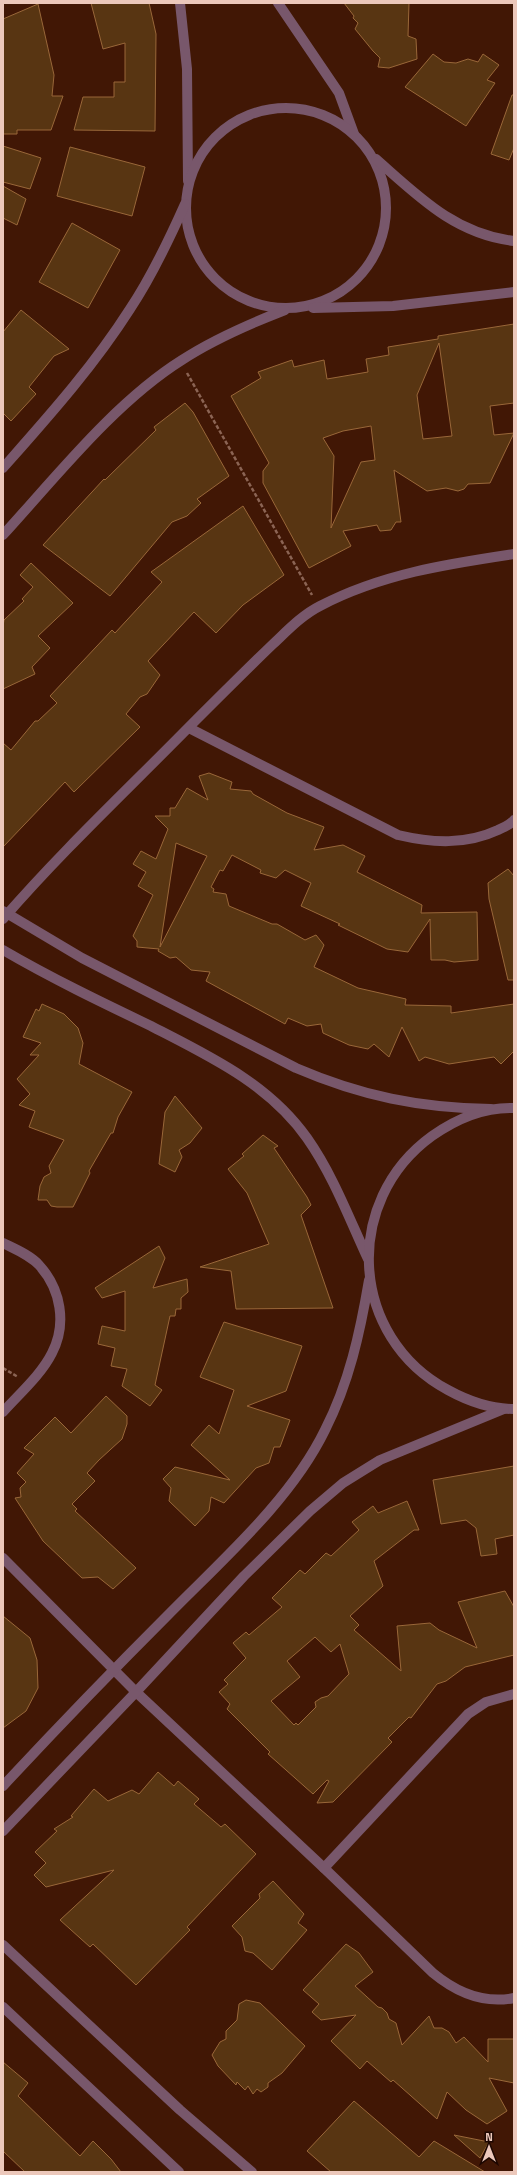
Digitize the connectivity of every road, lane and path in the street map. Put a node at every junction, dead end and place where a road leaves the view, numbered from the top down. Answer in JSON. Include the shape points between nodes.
{"nodes":[{"id":1,"x":180,"y":3,"type":"edge"},
{"id":2,"x":278,"y":3,"type":"edge"},
{"id":3,"x":354,"y":134,"type":"junction"},
{"id":4,"x":373,"y":156,"type":"junction"},
{"id":5,"x":188,"y":185,"type":"junction"},
{"id":6,"x":185,"y":204,"type":"junction"},
{"id":7,"x":514,"y":241,"type":"edge"},
{"id":8,"x":514,"y":292,"type":"edge"},
{"id":9,"x":305,"y":307,"type":"junction"},
{"id":10,"x":287,"y":309,"type":"junction"},
{"id":11,"x":180,"y":360,"type":"junction"},
{"id":12,"x":3,"y":468,"type":"edge"},
{"id":13,"x":3,"y":535,"type":"edge"},
{"id":14,"x":514,"y":554,"type":"edge"},
{"id":15,"x":318,"y":606,"type":"junction"},
{"id":16,"x":189,"y":728,"type":"junction"},
{"id":17,"x":514,"y":820,"type":"edge"},
{"id":18,"x":5,"y":915,"type":"edge"},
{"id":19,"x":3,"y":950,"type":"edge"},
{"id":20,"x":514,"y":1104,"type":"edge"},
{"id":21,"x":504,"y":1108,"type":"junction"},
{"id":22,"x":514,"y":1108,"type":"edge"},
{"id":23,"x":492,"y":1109,"type":"junction"},
{"id":24,"x":3,"y":1243,"type":"edge"},
{"id":25,"x":368,"y":1260,"type":"junction"},
{"id":26,"x":369,"y":1280,"type":"junction"},
{"id":27,"x":509,"y":1409,"type":"edge"},
{"id":28,"x":3,"y":1412,"type":"edge"},
{"id":29,"x":3,"y":1558,"type":"edge"},
{"id":30,"x":113,"y":1669,"type":"junction"},
{"id":31,"x":136,"y":1692,"type":"junction"},
{"id":32,"x":514,"y":1694,"type":"edge"},
{"id":33,"x":3,"y":1786,"type":"edge"},
{"id":34,"x":3,"y":1831,"type":"edge"},
{"id":35,"x":324,"y":1868,"type":"junction"},
{"id":36,"x":3,"y":1945,"type":"edge"},
{"id":37,"x":514,"y":1998,"type":"edge"},
{"id":38,"x":3,"y":2007,"type":"edge"},
{"id":39,"x":178,"y":2172,"type":"edge"},
{"id":40,"x":252,"y":2172,"type":"edge"}],
"edges":[{"from":1,"to":5,"type":"street","via":[[187,69]]},
{"from":2,"to":3,"type":"street","via":[[339,93]]},
{"from":3,"to":4,"type":"street"},
{"from":3,"to":5,"type":"street","via":[[329,117],[301,108],[271,109],[242,118],[218,134],[199,157]]},
{"from":4,"to":7,"type":"street","via":[[426,203],[460,226],[494,239]]},
{"from":4,"to":9,"type":"street","via":[[384,181],[388,209],[383,236],[372,262],[354,283],[331,298]]},
{"from":5,"to":6,"type":"street"},
{"from":6,"to":10,"type":"street","via":[[188,231],[195,250],[214,278],[235,295],[260,306]]},
{"from":6,"to":12,"type":"street","via":[[151,275],[113,335],[81,378]]},
{"from":8,"to":9,"type":"street","via":[[393,306]]},
{"from":9,"to":10,"type":"street"},
{"from":10,"to":11,"type":"street","via":[[242,326]]},
{"from":11,"to":13,"type":"street","via":[[116,414]]},
{"from":11,"to":15,"type":"path"},
{"from":14,"to":15,"type":"street","via":[[462,561],[397,575],[359,587]]},
{"from":15,"to":16,"type":"street","via":[[295,623],[247,668]]},
{"from":16,"to":17,"type":"street","via":[[398,835],[444,842],[468,840],[490,834]]},
{"from":16,"to":18,"type":"street","via":[[99,816]]},
{"from":18,"to":23,"type":"street","via":[[82,958],[322,1079],[356,1091],[406,1103]]},
{"from":19,"to":25,"type":"street","via":[[219,1061],[252,1082],[281,1107],[306,1137],[327,1170]]},
{"from":20,"to":21,"type":"street"},
{"from":21,"to":22,"type":"street"},
{"from":21,"to":23,"type":"street"},
{"from":23,"to":25,"type":"street","via":[[448,1124],[415,1149],[389,1181],[378,1206],[373,1219]]},
{"from":24,"to":28,"type":"street","via":[[38,1264],[56,1292],[61,1317],[59,1336],[52,1354]]},
{"from":25,"to":26,"type":"street"},
{"from":26,"to":27,"type":"street","via":[[380,1319],[401,1353],[430,1381],[465,1400]]},
{"from":26,"to":30,"type":"street","via":[[354,1359],[342,1396],[325,1432],[305,1465],[281,1497],[224,1558]]},
{"from":27,"to":31,"type":"street","via":[[380,1460],[343,1483],[310,1511],[244,1576]]},
{"from":29,"to":30,"type":"street"},
{"from":30,"to":31,"type":"street"},
{"from":30,"to":33,"type":"street"},
{"from":31,"to":34,"type":"street"},
{"from":31,"to":35,"type":"street"},
{"from":32,"to":35,"type":"street","via":[[486,1702],[468,1714]]},
{"from":35,"to":37,"type":"street","via":[[446,1984],[477,1997]]},
{"from":36,"to":40,"type":"street","via":[[180,2110]]},
{"from":38,"to":39,"type":"street"}]}
